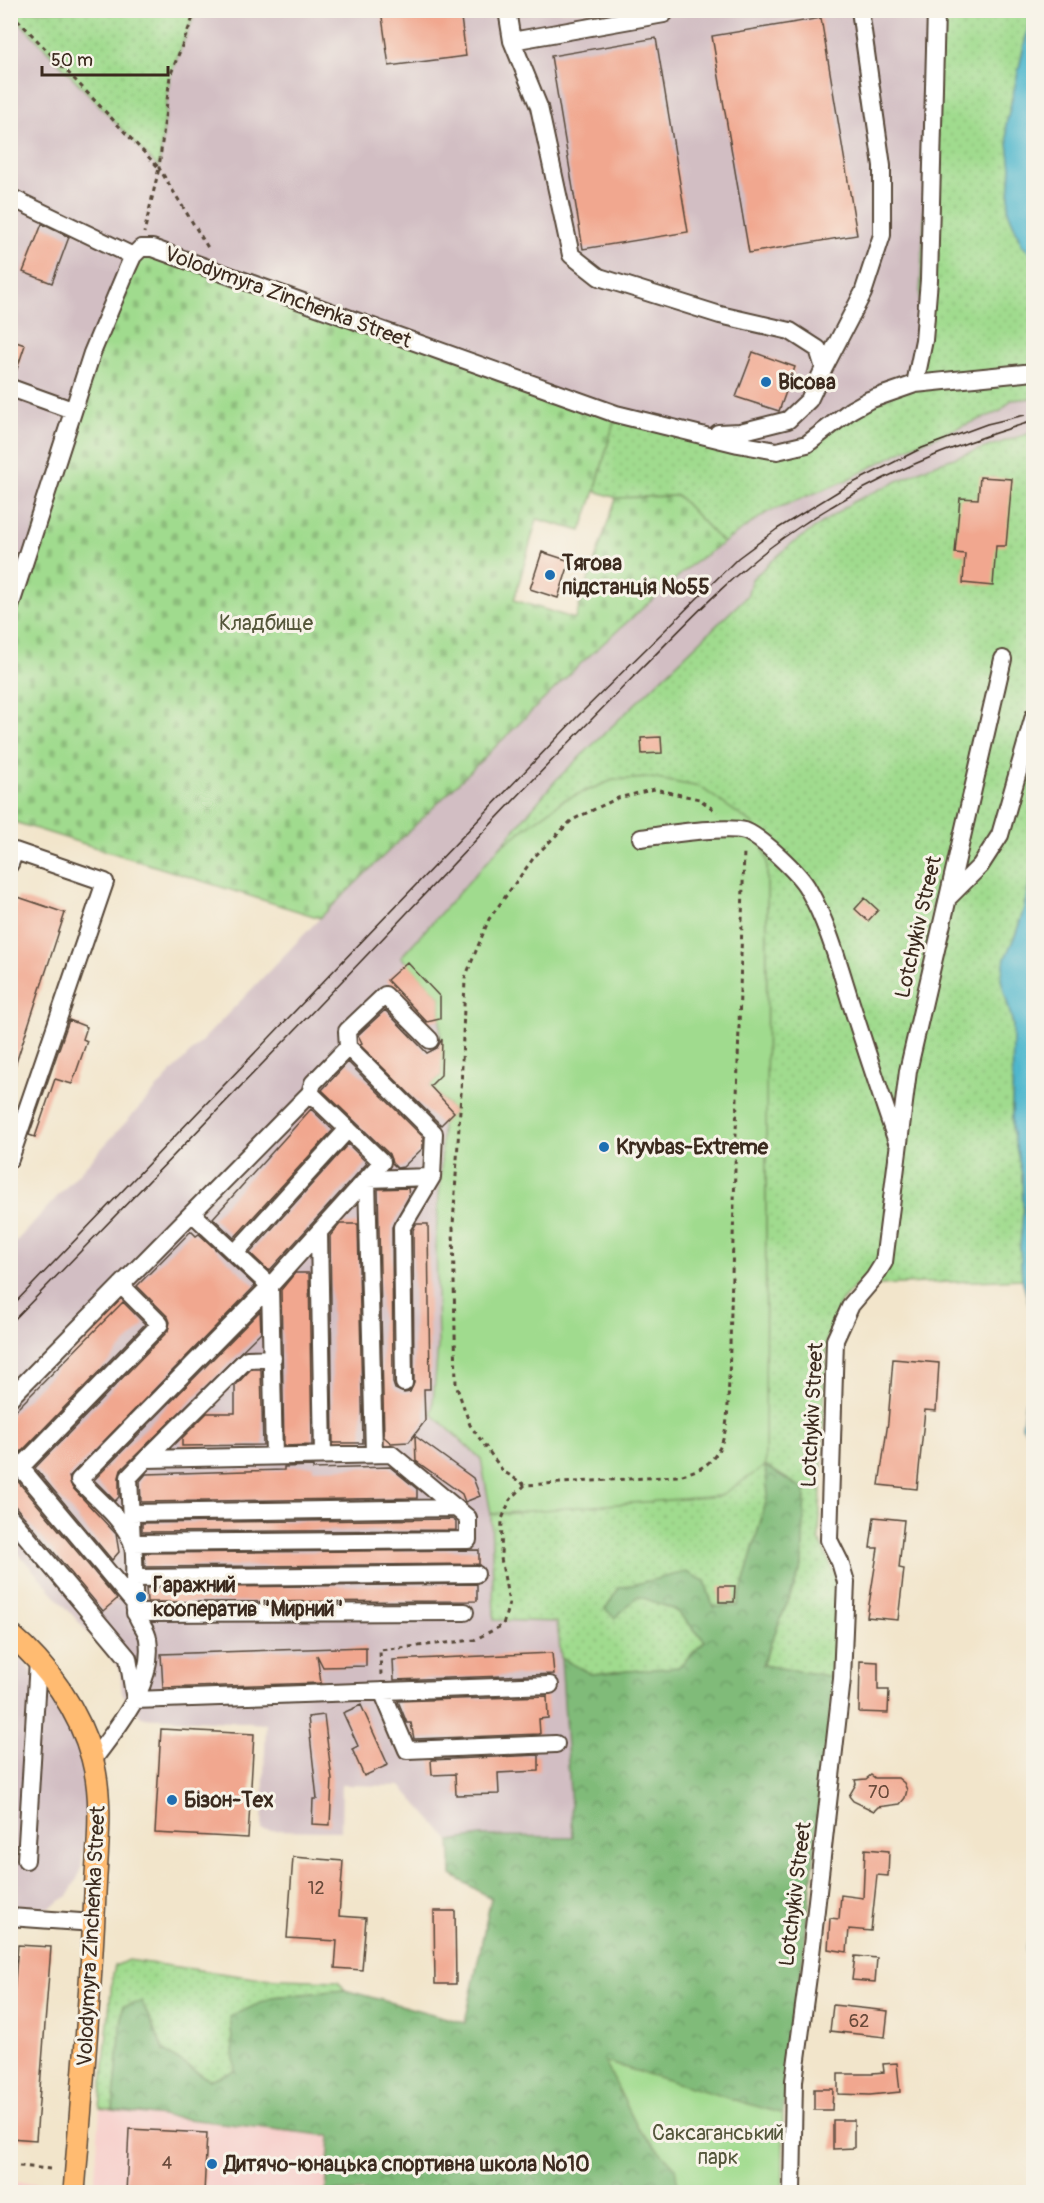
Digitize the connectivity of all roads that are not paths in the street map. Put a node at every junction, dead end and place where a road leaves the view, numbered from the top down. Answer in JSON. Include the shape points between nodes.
{"nodes":[{"id":1,"x":507,"y":10,"type":"edge"},
{"id":2,"x":860,"y":10,"type":"edge"},
{"id":3,"x":936,"y":10,"type":"edge"},
{"id":4,"x":663,"y":14,"type":"dead end"},
{"id":5,"x":512,"y":41,"type":"junction"},
{"id":6,"x":10,"y":197,"type":"edge"},
{"id":7,"x":137,"y":252,"type":"junction"},
{"id":8,"x":824,"y":368,"type":"junction"},
{"id":9,"x":1034,"y":372,"type":"edge"},
{"id":10,"x":915,"y":384,"type":"junction"},
{"id":11,"x":11,"y":388,"type":"edge"},
{"id":12,"x":72,"y":410,"type":"junction"},
{"id":13,"x":696,"y":434,"type":"junction"},
{"id":14,"x":10,"y":607,"type":"edge"},
{"id":15,"x":1003,"y":659,"type":"dead end"},
{"id":16,"x":1034,"y":716,"type":"edge"},
{"id":17,"x":641,"y":838,"type":"dead end"},
{"id":18,"x":10,"y":864,"type":"edge"},
{"id":19,"x":948,"y":898,"type":"junction"},
{"id":20,"x":430,"y":1040,"type":"dead end"},
{"id":21,"x":348,"y":1047,"type":"junction"},
{"id":22,"x":310,"y":1093,"type":"junction"},
{"id":23,"x":348,"y":1130,"type":"junction"},
{"id":24,"x":898,"y":1146,"type":"junction"},
{"id":25,"x":10,"y":1159,"type":"edge"},
{"id":26,"x":432,"y":1177,"type":"junction"},
{"id":27,"x":367,"y":1179,"type":"junction"},
{"id":28,"x":192,"y":1213,"type":"junction"},
{"id":29,"x":319,"y":1232,"type":"junction"},
{"id":30,"x":235,"y":1253,"type":"junction"},
{"id":31,"x":121,"y":1285,"type":"junction"},
{"id":32,"x":270,"y":1286,"type":"junction"},
{"id":33,"x":273,"y":1358,"type":"junction"},
{"id":34,"x":404,"y":1383,"type":"dead end"},
{"id":35,"x":10,"y":1398,"type":"edge"},
{"id":36,"x":374,"y":1454,"type":"junction"},
{"id":37,"x":323,"y":1455,"type":"junction"},
{"id":38,"x":274,"y":1456,"type":"junction"},
{"id":39,"x":146,"y":1459,"type":"junction"},
{"id":40,"x":16,"y":1461,"type":"edge"},
{"id":41,"x":456,"y":1508,"type":"junction"},
{"id":42,"x":131,"y":1514,"type":"junction"},
{"id":43,"x":10,"y":1517,"type":"edge"},
{"id":44,"x":132,"y":1543,"type":"junction"},
{"id":45,"x":476,"y":1574,"type":"dead end"},
{"id":46,"x":134,"y":1578,"type":"junction"},
{"id":47,"x":135,"y":1609,"type":"junction"},
{"id":48,"x":465,"y":1612,"type":"dead end"},
{"id":49,"x":10,"y":1634,"type":"edge"},
{"id":50,"x":38,"y":1661,"type":"junction"},
{"id":51,"x":550,"y":1685,"type":"dead end"},
{"id":52,"x":382,"y":1691,"type":"junction"},
{"id":53,"x":135,"y":1700,"type":"junction"},
{"id":54,"x":556,"y":1743,"type":"dead end"},
{"id":55,"x":93,"y":1760,"type":"junction"},
{"id":56,"x":26,"y":1860,"type":"dead end"},
{"id":57,"x":10,"y":1917,"type":"edge"},
{"id":58,"x":94,"y":1923,"type":"junction"},
{"id":59,"x":74,"y":2193,"type":"edge"},
{"id":60,"x":792,"y":2193,"type":"edge"}],
"edges":[{"from":1,"to":5,"type":"street"},
{"from":2,"to":8,"type":"street","via":[[882,166],[882,235],[863,293]]},
{"from":3,"to":10,"type":"street","via":[[929,280],[924,340]]},
{"from":4,"to":5,"type":"street"},
{"from":5,"to":8,"type":"street","via":[[539,107],[571,255],[599,277],[720,315],[790,331],[818,349]]},
{"from":6,"to":7,"type":"street"},
{"from":7,"to":12,"type":"street","name":"Volodymyra Zinchenka Street","via":[[92,353]]},
{"from":7,"to":13,"type":"street","name":"Volodymyra Zinchenka Street","via":[[152,248],[616,414]]},
{"from":8,"to":13,"type":"street","via":[[809,400],[788,420],[740,432]]},
{"from":9,"to":10,"type":"street"},
{"from":10,"to":13,"type":"street","via":[[869,400],[807,444],[777,451]]},
{"from":11,"to":12,"type":"street"},
{"from":12,"to":14,"type":"street","name":"Volodymyra Zinchenka Street"},
{"from":15,"to":19,"type":"street","name":"Lotchykiv Street"},
{"from":16,"to":19,"type":"street","via":[[1000,835],[980,866]]},
{"from":17,"to":24,"type":"street","via":[[744,831],[784,861],[808,888],[833,943]]},
{"from":18,"to":25,"type":"street","via":[[15,851],[105,882]]},
{"from":19,"to":24,"type":"street","name":"Lotchykiv Street","via":[[908,1071]]},
{"from":20,"to":21,"type":"street","via":[[385,995],[348,1031]]},
{"from":21,"to":22,"type":"street","via":[[313,1083]]},
{"from":21,"to":26,"type":"street","via":[[434,1133]]},
{"from":22,"to":23,"type":"street"},
{"from":22,"to":28,"type":"street"},
{"from":23,"to":27,"type":"street","via":[[382,1162]]},
{"from":23,"to":30,"type":"street"},
{"from":24,"to":60,"type":"street","name":"Lotchykiv Street","via":[[884,1262],[851,1305],[835,1340],[829,1540],[846,1581],[842,1679],[794,2081]]},
{"from":26,"to":27,"type":"street"},
{"from":26,"to":34,"type":"street","via":[[402,1227]]},
{"from":27,"to":29,"type":"street"},
{"from":27,"to":36,"type":"street"},
{"from":28,"to":30,"type":"street"},
{"from":28,"to":31,"type":"street"},
{"from":29,"to":32,"type":"street"},
{"from":29,"to":37,"type":"street"},
{"from":30,"to":32,"type":"street"},
{"from":31,"to":35,"type":"street"},
{"from":31,"to":40,"type":"street","via":[[160,1324]]},
{"from":32,"to":33,"type":"street"},
{"from":32,"to":44,"type":"street","via":[[79,1480],[119,1522]]},
{"from":33,"to":38,"type":"street"},
{"from":33,"to":39,"type":"street","via":[[247,1359]]},
{"from":36,"to":37,"type":"street"},
{"from":36,"to":41,"type":"street","via":[[391,1454]]},
{"from":37,"to":38,"type":"street"},
{"from":38,"to":39,"type":"street"},
{"from":39,"to":42,"type":"street","via":[[129,1477]]},
{"from":40,"to":47,"type":"street"},
{"from":41,"to":42,"type":"street"},
{"from":41,"to":44,"type":"street","via":[[468,1518],[468,1540]]},
{"from":42,"to":44,"type":"street"},
{"from":43,"to":53,"type":"street","via":[[128,1658]]},
{"from":44,"to":46,"type":"street"},
{"from":45,"to":46,"type":"street"},
{"from":46,"to":47,"type":"street"},
{"from":47,"to":48,"type":"street"},
{"from":47,"to":53,"type":"street","via":[[148,1636],[149,1651]]},
{"from":49,"to":50,"type":"main road","name":"Volodymyra Zinchenka Street"},
{"from":50,"to":55,"type":"main road","name":"Volodymyra Zinchenka Street","via":[[84,1732]]},
{"from":50,"to":56,"type":"street"},
{"from":51,"to":52,"type":"street"},
{"from":52,"to":53,"type":"street"},
{"from":52,"to":54,"type":"street","via":[[407,1750]]},
{"from":53,"to":55,"type":"street"},
{"from":55,"to":58,"type":"main road","name":"Volodymyra Zinchenka Street","via":[[99,1801]]},
{"from":57,"to":58,"type":"street"},
{"from":58,"to":59,"type":"main road","name":"Volodymyra Zinchenka Street"}]}
